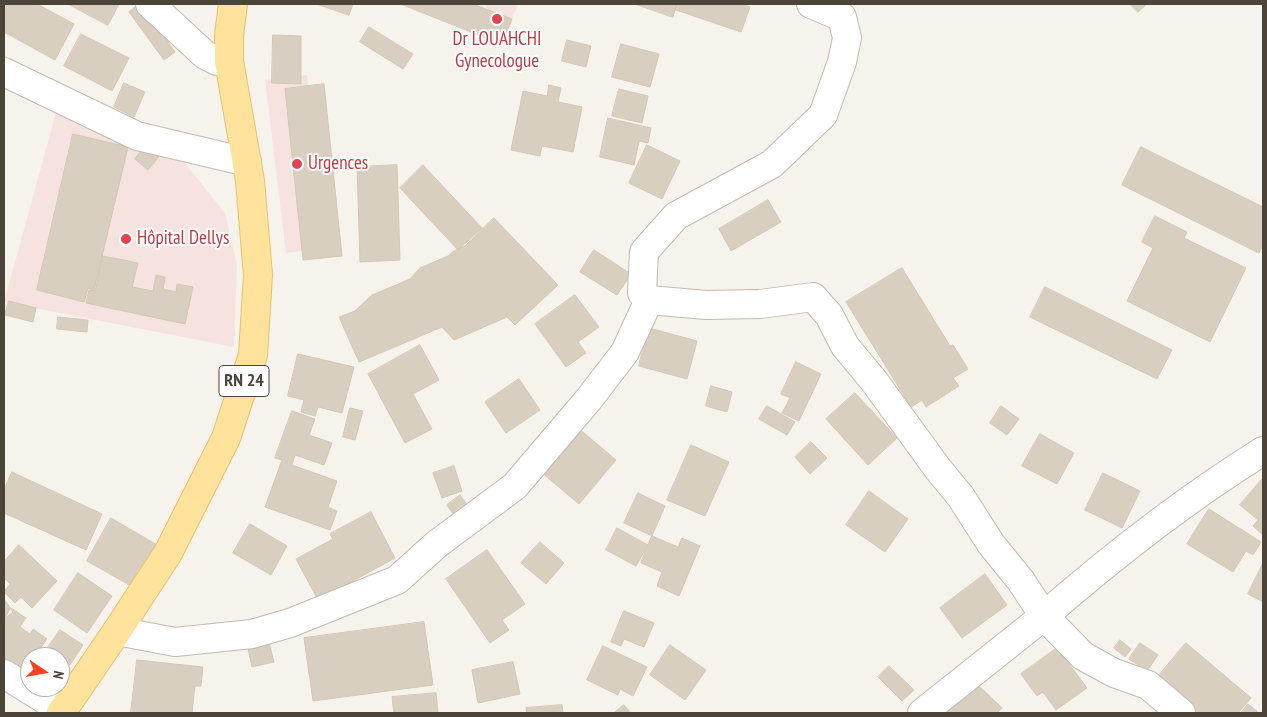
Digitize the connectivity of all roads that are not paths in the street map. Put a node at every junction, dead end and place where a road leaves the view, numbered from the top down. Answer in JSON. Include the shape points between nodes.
{"nodes":[{"id":1,"x":150,"y":4,"type":"edge"},
{"id":2,"x":234,"y":4,"type":"edge"},
{"id":3,"x":812,"y":4,"type":"edge"},
{"id":4,"x":847,"y":12,"type":"edge"},
{"id":5,"x":229,"y":61,"type":"junction"},
{"id":6,"x":4,"y":72,"type":"edge"},
{"id":7,"x":246,"y":162,"type":"junction"},
{"id":8,"x":649,"y":300,"type":"junction"},
{"id":9,"x":1263,"y":451,"type":"edge"},
{"id":10,"x":1044,"y":616,"type":"junction"},
{"id":11,"x":117,"y":631,"type":"junction"},
{"id":12,"x":4,"y":674,"type":"edge"},
{"id":13,"x":62,"y":712,"type":"edge"},
{"id":14,"x":922,"y":713,"type":"edge"},
{"id":15,"x":1181,"y":713,"type":"edge"}],
"edges":[{"from":1,"to":5,"type":"street","via":[[205,55],[217,61]]},
{"from":2,"to":5,"type":"main road","number":"RN 24"},
{"from":3,"to":4,"type":"street","via":[[842,18]]},
{"from":4,"to":8,"type":"street","via":[[844,54],[823,115],[772,164],[676,216],[644,252],[642,293]]},
{"from":5,"to":7,"type":"main road","number":"RN 24"},
{"from":6,"to":7,"type":"street","via":[[137,136]]},
{"from":7,"to":11,"type":"main road","number":"RN 24","via":[[258,275],[253,355],[226,438],[168,553]]},
{"from":8,"to":10,"type":"street","via":[[706,305],[760,304],[812,297],[829,314],[845,346],[961,497]]},
{"from":8,"to":11,"type":"street","via":[[625,352],[515,486],[437,544],[397,580],[290,623],[252,634],[175,642]]},
{"from":9,"to":10,"type":"street","via":[[1228,473],[1095,572]]},
{"from":10,"to":14,"type":"street"},
{"from":10,"to":15,"type":"street","via":[[1083,656],[1114,673],[1148,685]]},
{"from":11,"to":13,"type":"main road","number":"RN 24"},
{"from":12,"to":13,"type":"street"}]}
